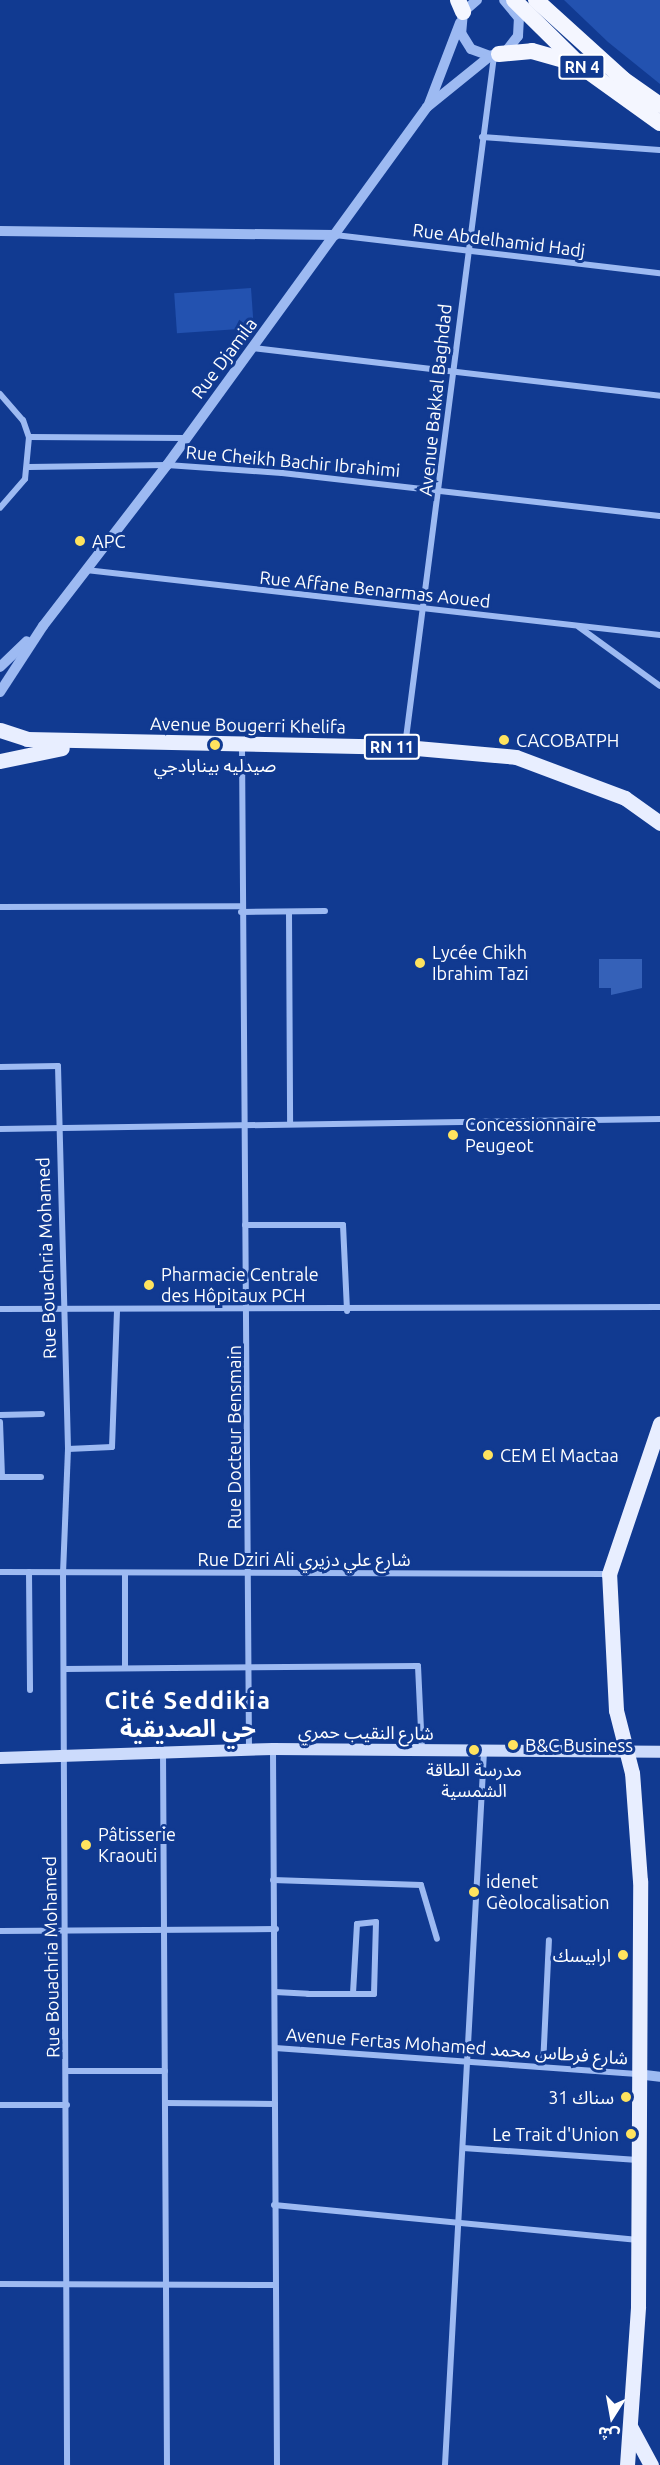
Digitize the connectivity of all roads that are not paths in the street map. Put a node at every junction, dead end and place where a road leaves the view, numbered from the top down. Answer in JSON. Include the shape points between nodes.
{"nodes":[{"id":1,"x":477,"y":0,"type":"edge"},
{"id":2,"x":504,"y":0,"type":"edge"},
{"id":3,"x":513,"y":0,"type":"edge"},
{"id":4,"x":536,"y":0,"type":"edge"},
{"id":5,"x":460,"y":12,"type":"edge"},
{"id":6,"x":494,"y":55,"type":"junction"},
{"id":7,"x":582,"y":67,"type":"junction"},
{"id":8,"x":660,"y":105,"type":"edge"},
{"id":9,"x":427,"y":107,"type":"junction"},
{"id":10,"x":660,"y":123,"type":"edge"},
{"id":11,"x":482,"y":137,"type":"junction"},
{"id":12,"x":660,"y":150,"type":"edge"},
{"id":13,"x":0,"y":231,"type":"edge"},
{"id":14,"x":335,"y":235,"type":"junction"},
{"id":15,"x":466,"y":253,"type":"junction"},
{"id":16,"x":660,"y":273,"type":"edge"},
{"id":17,"x":254,"y":348,"type":"junction"},
{"id":18,"x":453,"y":372,"type":"junction"},
{"id":19,"x":0,"y":394,"type":"edge"},
{"id":20,"x":660,"y":396,"type":"edge"},
{"id":21,"x":29,"y":437,"type":"junction"},
{"id":22,"x":184,"y":438,"type":"junction"},
{"id":23,"x":167,"y":465,"type":"junction"},
{"id":24,"x":29,"y":467,"type":"junction"},
{"id":25,"x":440,"y":490,"type":"junction"},
{"id":26,"x":0,"y":508,"type":"edge"},
{"id":27,"x":660,"y":516,"type":"edge"},
{"id":28,"x":86,"y":570,"type":"junction"},
{"id":29,"x":424,"y":610,"type":"junction"},
{"id":30,"x":43,"y":626,"type":"junction"},
{"id":31,"x":579,"y":627,"type":"junction"},
{"id":32,"x":660,"y":635,"type":"edge"},
{"id":33,"x":0,"y":667,"type":"edge"},
{"id":34,"x":660,"y":686,"type":"edge"},
{"id":35,"x":0,"y":692,"type":"edge"},
{"id":36,"x":0,"y":730,"type":"edge"},
{"id":37,"x":242,"y":742,"type":"junction"},
{"id":38,"x":108,"y":743,"type":"junction"},
{"id":39,"x":405,"y":747,"type":"junction"},
{"id":40,"x":0,"y":761,"type":"edge"},
{"id":41,"x":660,"y":823,"type":"edge"},
{"id":42,"x":0,"y":907,"type":"edge"},
{"id":43,"x":241,"y":909,"type":"junction"},
{"id":44,"x":325,"y":911,"type":"dead end"},
{"id":45,"x":289,"y":912,"type":"junction"},
{"id":46,"x":0,"y":1067,"type":"edge"},
{"id":47,"x":660,"y":1119,"type":"edge"},
{"id":48,"x":290,"y":1124,"type":"junction"},
{"id":49,"x":242,"y":1125,"type":"junction"},
{"id":50,"x":0,"y":1129,"type":"edge"},
{"id":51,"x":57,"y":1130,"type":"junction"},
{"id":52,"x":245,"y":1225,"type":"junction"},
{"id":53,"x":61,"y":1307,"type":"junction"},
{"id":54,"x":660,"y":1307,"type":"edge"},
{"id":55,"x":0,"y":1309,"type":"edge"},
{"id":56,"x":117,"y":1311,"type":"junction"},
{"id":57,"x":347,"y":1311,"type":"junction"},
{"id":58,"x":250,"y":1312,"type":"junction"},
{"id":59,"x":42,"y":1414,"type":"dead end"},
{"id":60,"x":0,"y":1415,"type":"edge"},
{"id":61,"x":0,"y":1422,"type":"edge"},
{"id":62,"x":660,"y":1423,"type":"edge"},
{"id":63,"x":68,"y":1449,"type":"junction"},
{"id":64,"x":1,"y":1477,"type":"edge"},
{"id":65,"x":41,"y":1477,"type":"dead end"},
{"id":66,"x":63,"y":1571,"type":"junction"},
{"id":67,"x":0,"y":1572,"type":"edge"},
{"id":68,"x":29,"y":1572,"type":"junction"},
{"id":69,"x":125,"y":1573,"type":"junction"},
{"id":70,"x":609,"y":1574,"type":"junction"},
{"id":71,"x":248,"y":1575,"type":"junction"},
{"id":72,"x":248,"y":1666,"type":"junction"},
{"id":73,"x":125,"y":1668,"type":"junction"},
{"id":74,"x":64,"y":1669,"type":"junction"},
{"id":75,"x":30,"y":1690,"type":"dead end"},
{"id":76,"x":273,"y":1749,"type":"junction"},
{"id":77,"x":163,"y":1750,"type":"junction"},
{"id":78,"x":249,"y":1750,"type":"junction"},
{"id":79,"x":422,"y":1751,"type":"junction"},
{"id":80,"x":484,"y":1751,"type":"junction"},
{"id":81,"x":660,"y":1752,"type":"edge"},
{"id":82,"x":625,"y":1755,"type":"junction"},
{"id":83,"x":64,"y":1756,"type":"junction"},
{"id":84,"x":0,"y":1758,"type":"edge"},
{"id":85,"x":273,"y":1880,"type":"junction"},
{"id":86,"x":276,"y":1929,"type":"junction"},
{"id":87,"x":0,"y":1930,"type":"edge"},
{"id":88,"x":65,"y":1930,"type":"junction"},
{"id":89,"x":163,"y":1930,"type":"junction"},
{"id":90,"x":437,"y":1939,"type":"dead end"},
{"id":91,"x":549,"y":1940,"type":"dead end"},
{"id":92,"x":275,"y":1992,"type":"junction"},
{"id":93,"x":353,"y":1994,"type":"junction"},
{"id":94,"x":275,"y":2048,"type":"junction"},
{"id":95,"x":466,"y":2061,"type":"junction"},
{"id":96,"x":543,"y":2066,"type":"junction"},
{"id":97,"x":68,"y":2071,"type":"junction"},
{"id":98,"x":165,"y":2071,"type":"junction"},
{"id":99,"x":637,"y":2074,"type":"junction"},
{"id":100,"x":660,"y":2077,"type":"edge"},
{"id":101,"x":165,"y":2103,"type":"junction"},
{"id":102,"x":275,"y":2104,"type":"junction"},
{"id":103,"x":0,"y":2105,"type":"edge"},
{"id":104,"x":67,"y":2105,"type":"junction"},
{"id":105,"x":463,"y":2148,"type":"junction"},
{"id":106,"x":638,"y":2160,"type":"junction"},
{"id":107,"x":274,"y":2205,"type":"junction"},
{"id":108,"x":458,"y":2226,"type":"junction"},
{"id":109,"x":638,"y":2240,"type":"junction"},
{"id":110,"x":67,"y":2283,"type":"junction"},
{"id":111,"x":0,"y":2284,"type":"edge"},
{"id":112,"x":164,"y":2284,"type":"junction"},
{"id":113,"x":274,"y":2285,"type":"junction"},
{"id":114,"x":631,"y":2428,"type":"junction"},
{"id":115,"x":67,"y":2465,"type":"edge"},
{"id":116,"x":167,"y":2465,"type":"edge"},
{"id":117,"x":277,"y":2465,"type":"edge"},
{"id":118,"x":445,"y":2465,"type":"edge"},
{"id":119,"x":627,"y":2465,"type":"edge"},
{"id":120,"x":651,"y":2465,"type":"edge"}],
"edges":[{"from":1,"to":5,"type":"street"},
{"from":2,"to":6,"type":"street","via":[[515,10],[520,27],[514,44]]},
{"from":3,"to":7,"type":"highway","number":"RN 4"},
{"from":4,"to":8,"type":"highway","number":"RN 4","via":[[623,79]]},
{"from":5,"to":6,"type":"street","via":[[465,42]]},
{"from":5,"to":9,"type":"street"},
{"from":6,"to":7,"type":"highway","via":[[532,51]]},
{"from":6,"to":9,"type":"street"},
{"from":6,"to":11,"type":"street","name":"Avenue Bakkal Baghdad"},
{"from":7,"to":10,"type":"highway","number":"RN 4"},
{"from":9,"to":14,"type":"street","name":"Rue Djamila"},
{"from":11,"to":12,"type":"street"},
{"from":11,"to":15,"type":"street","name":"Avenue Bakkal Baghdad"},
{"from":13,"to":14,"type":"street"},
{"from":14,"to":15,"type":"street","name":"Rue Abdelhamid Hadj"},
{"from":14,"to":17,"type":"street","name":"Rue Djamila"},
{"from":15,"to":16,"type":"street","name":"Rue Abdelhamid Hadj"},
{"from":15,"to":18,"type":"street","name":"Avenue Bakkal Baghdad"},
{"from":17,"to":18,"type":"street"},
{"from":17,"to":22,"type":"street","name":"Rue Djamila"},
{"from":18,"to":20,"type":"street"},
{"from":18,"to":25,"type":"street","name":"Avenue Bakkal Baghdad"},
{"from":19,"to":21,"type":"street","via":[[23,420]]},
{"from":21,"to":22,"type":"street"},
{"from":21,"to":24,"type":"street"},
{"from":22,"to":23,"type":"street","name":"Rue Djamila"},
{"from":23,"to":24,"type":"street","name":"Rue Cheikh Bachir Ibrahimi"},
{"from":23,"to":25,"type":"street","name":"Rue Cheikh Bachir Ibrahimi"},
{"from":23,"to":28,"type":"street","name":"Rue Djamila"},
{"from":24,"to":26,"type":"street","via":[[12,500]]},
{"from":25,"to":27,"type":"street","name":"Rue Cheikh Bachir Ibrahimi"},
{"from":25,"to":29,"type":"street","name":"Avenue Bakkal Baghdad"},
{"from":28,"to":29,"type":"street","name":"Rue Affane Benarmas Aoued"},
{"from":28,"to":30,"type":"street","name":"Rue Djamila"},
{"from":29,"to":31,"type":"street","name":"Rue Affane Benarmas Aoued"},
{"from":29,"to":39,"type":"street","name":"Avenue Bakkal Baghdad"},
{"from":30,"to":33,"type":"street"},
{"from":30,"to":35,"type":"street"},
{"from":31,"to":32,"type":"street","name":"Rue Affane Benarmas Aoued"},
{"from":31,"to":34,"type":"street"},
{"from":36,"to":38,"type":"main road","name":"Avenue Bougerri Khelifa","number":"RN 11","via":[[17,738]]},
{"from":37,"to":38,"type":"main road","name":"Avenue Bougerri Khelifa","number":"RN 11"},
{"from":37,"to":39,"type":"main road","name":"Avenue Bougerri Khelifa","number":"RN 11"},
{"from":37,"to":43,"type":"street","name":"Rue Docteur Bensmain"},
{"from":38,"to":40,"type":"main road","name":"Avenue Bougerri Khelifa","number":"RN 11"},
{"from":39,"to":41,"type":"main road","name":"Avenue Bougerri Khelifa","number":"RN 11","via":[[516,757],[625,798]]},
{"from":42,"to":43,"type":"street"},
{"from":43,"to":45,"type":"street"},
{"from":43,"to":49,"type":"street","name":"Rue Docteur Bensmain"},
{"from":44,"to":45,"type":"street"},
{"from":45,"to":48,"type":"street"},
{"from":46,"to":51,"type":"street","name":"Rue Bouachria Mohamed","via":[[58,1066]]},
{"from":47,"to":48,"type":"street"},
{"from":48,"to":49,"type":"street"},
{"from":49,"to":51,"type":"street"},
{"from":49,"to":52,"type":"street","name":"Rue Docteur Bensmain"},
{"from":50,"to":51,"type":"street"},
{"from":51,"to":53,"type":"street","name":"Rue Bouachria Mohamed"},
{"from":52,"to":57,"type":"street","via":[[343,1225]]},
{"from":52,"to":58,"type":"street","name":"Rue Docteur Bensmain"},
{"from":53,"to":55,"type":"street"},
{"from":53,"to":56,"type":"street"},
{"from":53,"to":63,"type":"street","name":"Rue Bouachria Mohamed"},
{"from":54,"to":57,"type":"street"},
{"from":56,"to":58,"type":"street"},
{"from":56,"to":63,"type":"street","via":[[112,1447]]},
{"from":57,"to":58,"type":"street"},
{"from":58,"to":71,"type":"street","name":"Rue Docteur Bensmain"},
{"from":59,"to":60,"type":"street"},
{"from":61,"to":64,"type":"street"},
{"from":62,"to":70,"type":"main road"},
{"from":63,"to":66,"type":"street","name":"Rue Bouachria Mohamed"},
{"from":64,"to":65,"type":"street"},
{"from":66,"to":68,"type":"street","name":"Rue Dziri Ali شارع علي دزيري"},
{"from":66,"to":69,"type":"street","name":"Rue Dziri Ali شارع علي دزيري"},
{"from":66,"to":74,"type":"street","name":"Rue Bouachria Mohamed"},
{"from":67,"to":68,"type":"street","name":"Rue Dziri Ali شارع علي دزيري"},
{"from":68,"to":75,"type":"street"},
{"from":69,"to":71,"type":"street","name":"Rue Dziri Ali شارع علي دزيري"},
{"from":69,"to":73,"type":"street"},
{"from":70,"to":71,"type":"street","name":"Rue Dziri Ali شارع علي دزيري"},
{"from":70,"to":82,"type":"main road","via":[[610,1652]]},
{"from":71,"to":72,"type":"street","name":"Rue Docteur Bensmain"},
{"from":72,"to":73,"type":"street"},
{"from":72,"to":78,"type":"street","name":"Rue Docteur Bensmain"},
{"from":72,"to":79,"type":"street","via":[[418,1666]]},
{"from":73,"to":74,"type":"street"},
{"from":74,"to":83,"type":"street","name":"Rue Bouachria Mohamed"},
{"from":76,"to":78,"type":"main road","name":"شارع النقيب حمري"},
{"from":76,"to":79,"type":"main road","name":"شارع النقيب حمري"},
{"from":76,"to":85,"type":"street"},
{"from":77,"to":78,"type":"main road","name":"شارع النقيب حمري"},
{"from":77,"to":83,"type":"main road","name":"شارع النقيب حمري"},
{"from":77,"to":89,"type":"street"},
{"from":79,"to":80,"type":"main road","name":"شارع النقيب حمري"},
{"from":80,"to":82,"type":"main road","name":"شارع النقيب حمري"},
{"from":80,"to":95,"type":"street"},
{"from":81,"to":82,"type":"main road","name":"شارع النقيب حمري"},
{"from":82,"to":99,"type":"main road","via":[[639,1836]]},
{"from":83,"to":84,"type":"main road","name":"شارع النقيب حمري"},
{"from":83,"to":88,"type":"street","name":"Rue Bouachria Mohamed"},
{"from":85,"to":86,"type":"street"},
{"from":85,"to":90,"type":"street","via":[[423,1886]]},
{"from":86,"to":89,"type":"street"},
{"from":86,"to":92,"type":"street"},
{"from":87,"to":88,"type":"street"},
{"from":88,"to":89,"type":"street"},
{"from":88,"to":97,"type":"street","name":"Rue Bouachria Mohamed"},
{"from":89,"to":98,"type":"street"},
{"from":91,"to":96,"type":"street"},
{"from":92,"to":93,"type":"street"},
{"from":92,"to":94,"type":"street"},
{"from":93,"to":93,"type":"street","via":[[357,1923],[376,1922],[378,1988],[374,1994]]},
{"from":94,"to":95,"type":"street","name":"Avenue Fertas Mohamed شارع فرطاس محمد"},
{"from":94,"to":102,"type":"street"},
{"from":95,"to":96,"type":"street","name":"Avenue Fertas Mohamed شارع فرطاس محمد"},
{"from":95,"to":105,"type":"street"},
{"from":96,"to":99,"type":"street","name":"Avenue Fertas Mohamed شارع فرطاس محمد"},
{"from":97,"to":98,"type":"street"},
{"from":97,"to":104,"type":"street","name":"Rue Bouachria Mohamed"},
{"from":98,"to":101,"type":"street"},
{"from":99,"to":100,"type":"street"},
{"from":99,"to":106,"type":"main road"},
{"from":101,"to":102,"type":"street"},
{"from":101,"to":112,"type":"street"},
{"from":102,"to":107,"type":"street"},
{"from":103,"to":104,"type":"street"},
{"from":104,"to":110,"type":"street","name":"Rue Bouachria Mohamed"},
{"from":105,"to":106,"type":"street"},
{"from":105,"to":108,"type":"street"},
{"from":106,"to":109,"type":"main road"},
{"from":107,"to":108,"type":"street"},
{"from":107,"to":113,"type":"street"},
{"from":108,"to":109,"type":"street"},
{"from":108,"to":118,"type":"street"},
{"from":109,"to":114,"type":"main road"},
{"from":110,"to":111,"type":"street"},
{"from":110,"to":112,"type":"street"},
{"from":110,"to":115,"type":"street","name":"Rue Bouachria Mohamed"},
{"from":112,"to":113,"type":"street"},
{"from":112,"to":116,"type":"street"},
{"from":113,"to":117,"type":"street"},
{"from":114,"to":119,"type":"main road"},
{"from":114,"to":120,"type":"main road"}]}
